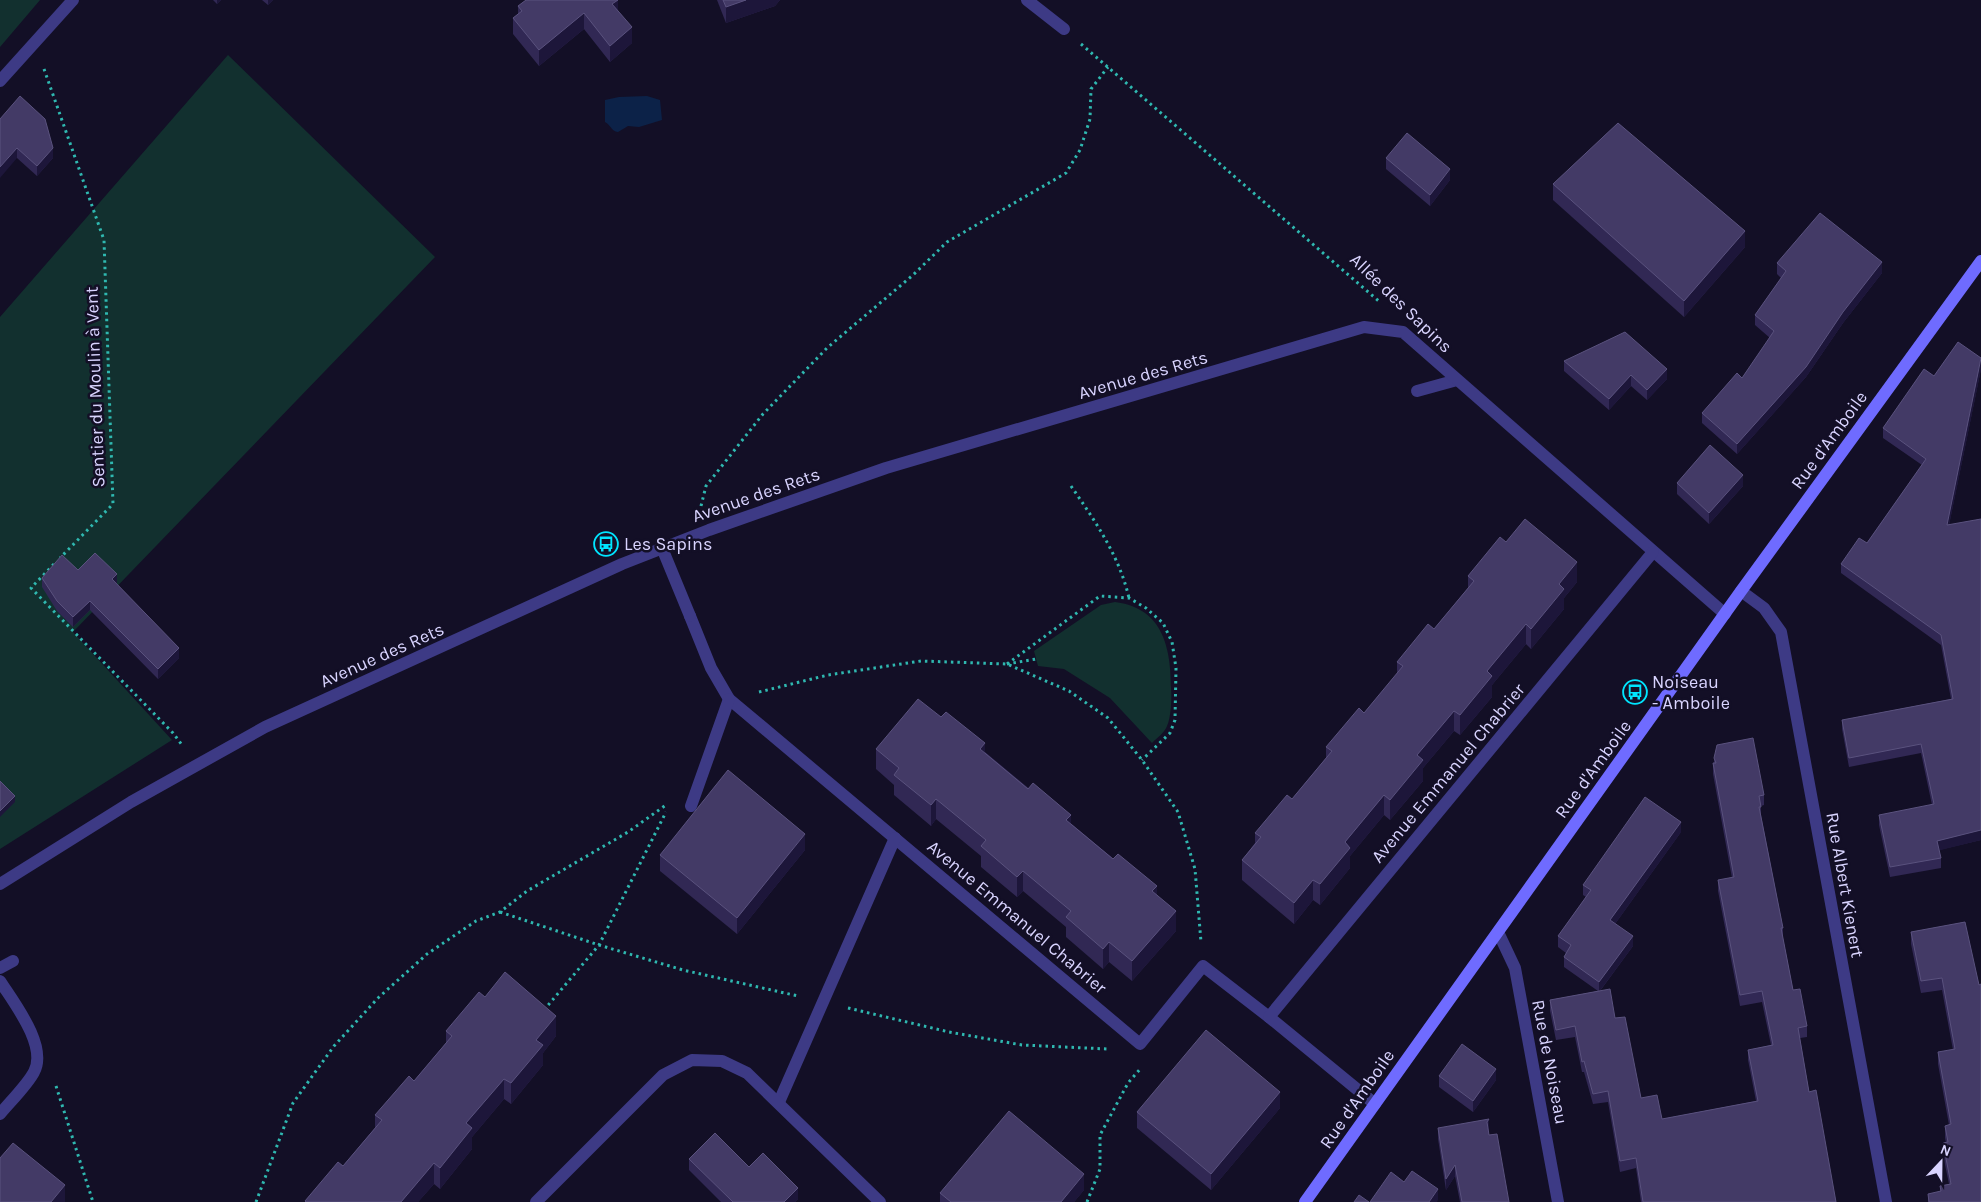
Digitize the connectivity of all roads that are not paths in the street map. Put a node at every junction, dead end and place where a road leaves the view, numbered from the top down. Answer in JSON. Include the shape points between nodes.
{"nodes":[{"id":1,"x":73,"y":0,"type":"edge"},
{"id":2,"x":1028,"y":0,"type":"edge"},
{"id":3,"x":1064,"y":29,"type":"road end"},
{"id":4,"x":0,"y":81,"type":"edge"},
{"id":5,"x":1981,"y":260,"type":"edge"},
{"id":6,"x":1402,"y":332,"type":"joint"},
{"id":7,"x":1457,"y":380,"type":"junction"},
{"id":8,"x":1417,"y":391,"type":"dead end"},
{"id":9,"x":662,"y":548,"type":"junction"},
{"id":10,"x":1653,"y":552,"type":"junction"},
{"id":11,"x":1741,"y":591,"type":"junction"},
{"id":12,"x":1725,"y":614,"type":"junction"},
{"id":13,"x":729,"y":699,"type":"junction"},
{"id":14,"x":691,"y":806,"type":"dead end"},
{"id":15,"x":895,"y":838,"type":"junction"},
{"id":16,"x":0,"y":884,"type":"edge"},
{"id":17,"x":1498,"y":932,"type":"junction"},
{"id":18,"x":13,"y":960,"type":"dead end"},
{"id":19,"x":0,"y":968,"type":"edge"},
{"id":20,"x":0,"y":982,"type":"edge"},
{"id":21,"x":1269,"y":1017,"type":"junction"},
{"id":22,"x":779,"y":1102,"type":"junction"},
{"id":23,"x":1376,"y":1104,"type":"junction"},
{"id":24,"x":0,"y":1114,"type":"edge"},
{"id":25,"x":536,"y":1202,"type":"edge"},
{"id":26,"x":880,"y":1202,"type":"edge"},
{"id":27,"x":1305,"y":1202,"type":"edge"},
{"id":28,"x":1558,"y":1202,"type":"edge"},
{"id":29,"x":1886,"y":1202,"type":"edge"}],
"edges":[{"from":1,"to":4,"type":"street"},
{"from":2,"to":3,"type":"street"},
{"from":5,"to":11,"type":"street","name":"Rue d'Amboile"},
{"from":6,"to":7,"type":"street","name":"Allée des Sapins"},
{"from":6,"to":9,"type":"street","name":"Avenue des Rets","via":[[1364,327],[886,468]]},
{"from":7,"to":8,"type":"street"},
{"from":7,"to":10,"type":"street","name":"Allée des Sapins"},
{"from":9,"to":13,"type":"street","name":"Avenue Emmanuel Chabrier","via":[[711,668]]},
{"from":9,"to":16,"type":"street","name":"Avenue des Rets","via":[[265,727],[124,807]]},
{"from":10,"to":12,"type":"street","name":"Allée des Sapins"},
{"from":10,"to":21,"type":"street","name":"Avenue Emmanuel Chabrier"},
{"from":11,"to":12,"type":"street","name":"Rue d'Amboile"},
{"from":11,"to":29,"type":"street","name":"Rue Albert Kienert","via":[[1764,608],[1781,632]]},
{"from":12,"to":17,"type":"street","name":"Rue d'Amboile"},
{"from":13,"to":14,"type":"street"},
{"from":13,"to":15,"type":"street","name":"Avenue Emmanuel Chabrier"},
{"from":15,"to":21,"type":"street","name":"Avenue Emmanuel Chabrier","via":[[1140,1044],[1203,966]]},
{"from":15,"to":22,"type":"street"},
{"from":17,"to":23,"type":"street","name":"Rue d'Amboile"},
{"from":17,"to":28,"type":"street","name":"Rue de Noiseau","via":[[1515,968]]},
{"from":18,"to":19,"type":"street"},
{"from":20,"to":24,"type":"street","via":[[34,1038],[38,1055],[35,1071]]},
{"from":21,"to":23,"type":"street"},
{"from":22,"to":25,"type":"street","via":[[747,1073],[722,1061],[692,1060],[663,1075]]},
{"from":22,"to":26,"type":"street"},
{"from":23,"to":27,"type":"street","name":"Rue d'Amboile"}]}
